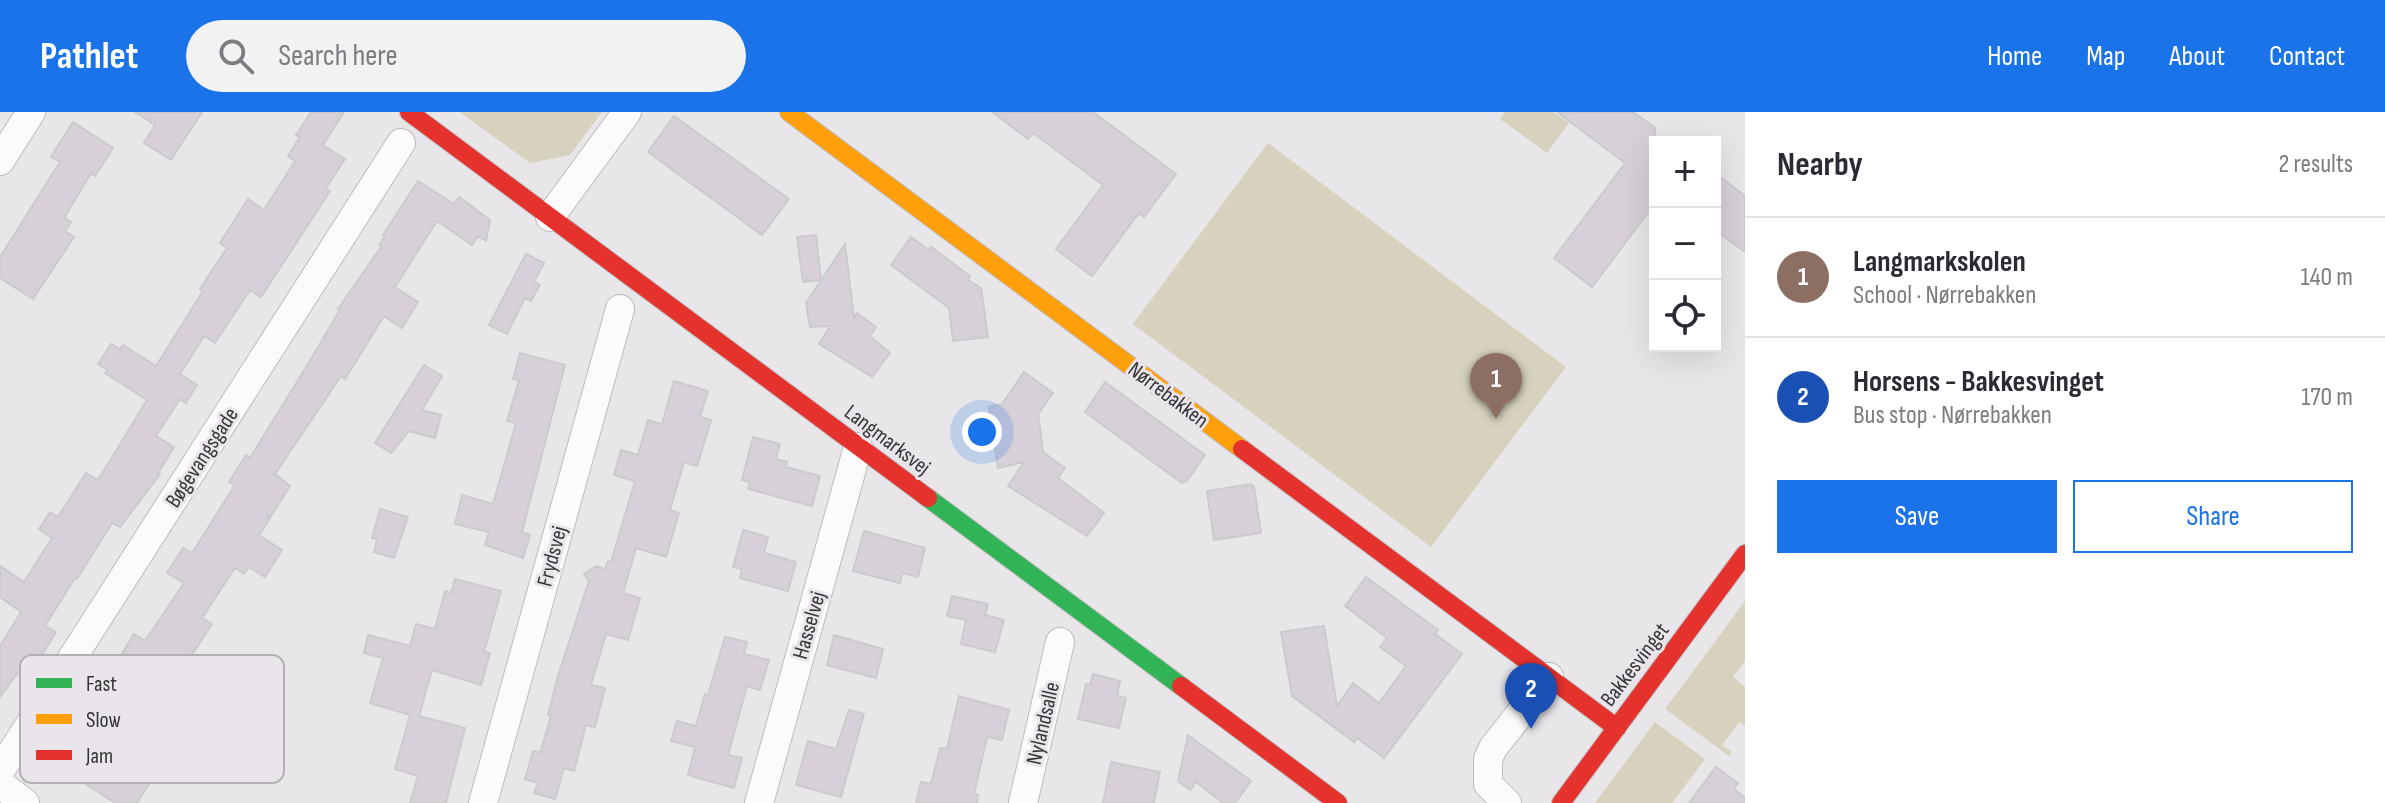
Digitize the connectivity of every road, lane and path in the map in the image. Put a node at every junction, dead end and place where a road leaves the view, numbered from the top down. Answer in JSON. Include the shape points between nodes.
{"nodes":[{"id":1,"x":31,"y":112,"type":"edge"},
{"id":2,"x":409,"y":112,"type":"edge"},
{"id":3,"x":627,"y":112,"type":"edge"},
{"id":4,"x":789,"y":112,"type":"edge"},
{"id":5,"x":401,"y":143,"type":"dead end"},
{"id":6,"x":0,"y":161,"type":"edge"},
{"id":7,"x":550,"y":217,"type":"junction"},
{"id":8,"x":620,"y":309,"type":"dead end"},
{"id":9,"x":858,"y":447,"type":"junction"},
{"id":10,"x":1745,"y":554,"type":"edge"},
{"id":11,"x":1060,"y":642,"type":"dead end"},
{"id":12,"x":74,"y":655,"type":"edge"},
{"id":13,"x":1549,"y":677,"type":"junction"},
{"id":14,"x":1617,"y":728,"type":"junction"},
{"id":15,"x":20,"y":740,"type":"edge"},
{"id":16,"x":0,"y":771,"type":"edge"},
{"id":17,"x":0,"y":784,"type":"edge"},
{"id":18,"x":25,"y":803,"type":"edge"},
{"id":19,"x":483,"y":803,"type":"edge"},
{"id":20,"x":759,"y":803,"type":"edge"},
{"id":21,"x":1023,"y":803,"type":"edge"},
{"id":22,"x":1338,"y":803,"type":"edge"},
{"id":23,"x":1507,"y":803,"type":"edge"},
{"id":24,"x":1561,"y":803,"type":"edge"}],
"edges":[{"from":1,"to":6,"type":"street"},
{"from":2,"to":7,"type":"street","name":"Langmarksvej"},
{"from":3,"to":7,"type":"street"},
{"from":4,"to":13,"type":"street","name":"Nørrebakken"},
{"from":5,"to":12,"type":"street","name":"Bøgevangsgade"},
{"from":7,"to":9,"type":"street","name":"Langmarksvej"},
{"from":8,"to":19,"type":"street","name":"Frydsvej"},
{"from":9,"to":20,"type":"street","name":"Hasselvej"},
{"from":9,"to":22,"type":"street","name":"Langmarksvej"},
{"from":10,"to":14,"type":"street","name":"Bakkesvinget"},
{"from":11,"to":21,"type":"street","name":"Nylandsalle"},
{"from":13,"to":14,"type":"street","name":"Nørrebakken"},
{"from":13,"to":23,"type":"street","via":[[1488,759],[1488,784]]},
{"from":14,"to":24,"type":"street","name":"Bakkesvinget"},
{"from":15,"to":16,"type":"street","name":"Bøgevangsgade"},
{"from":17,"to":18,"type":"street"}]}
